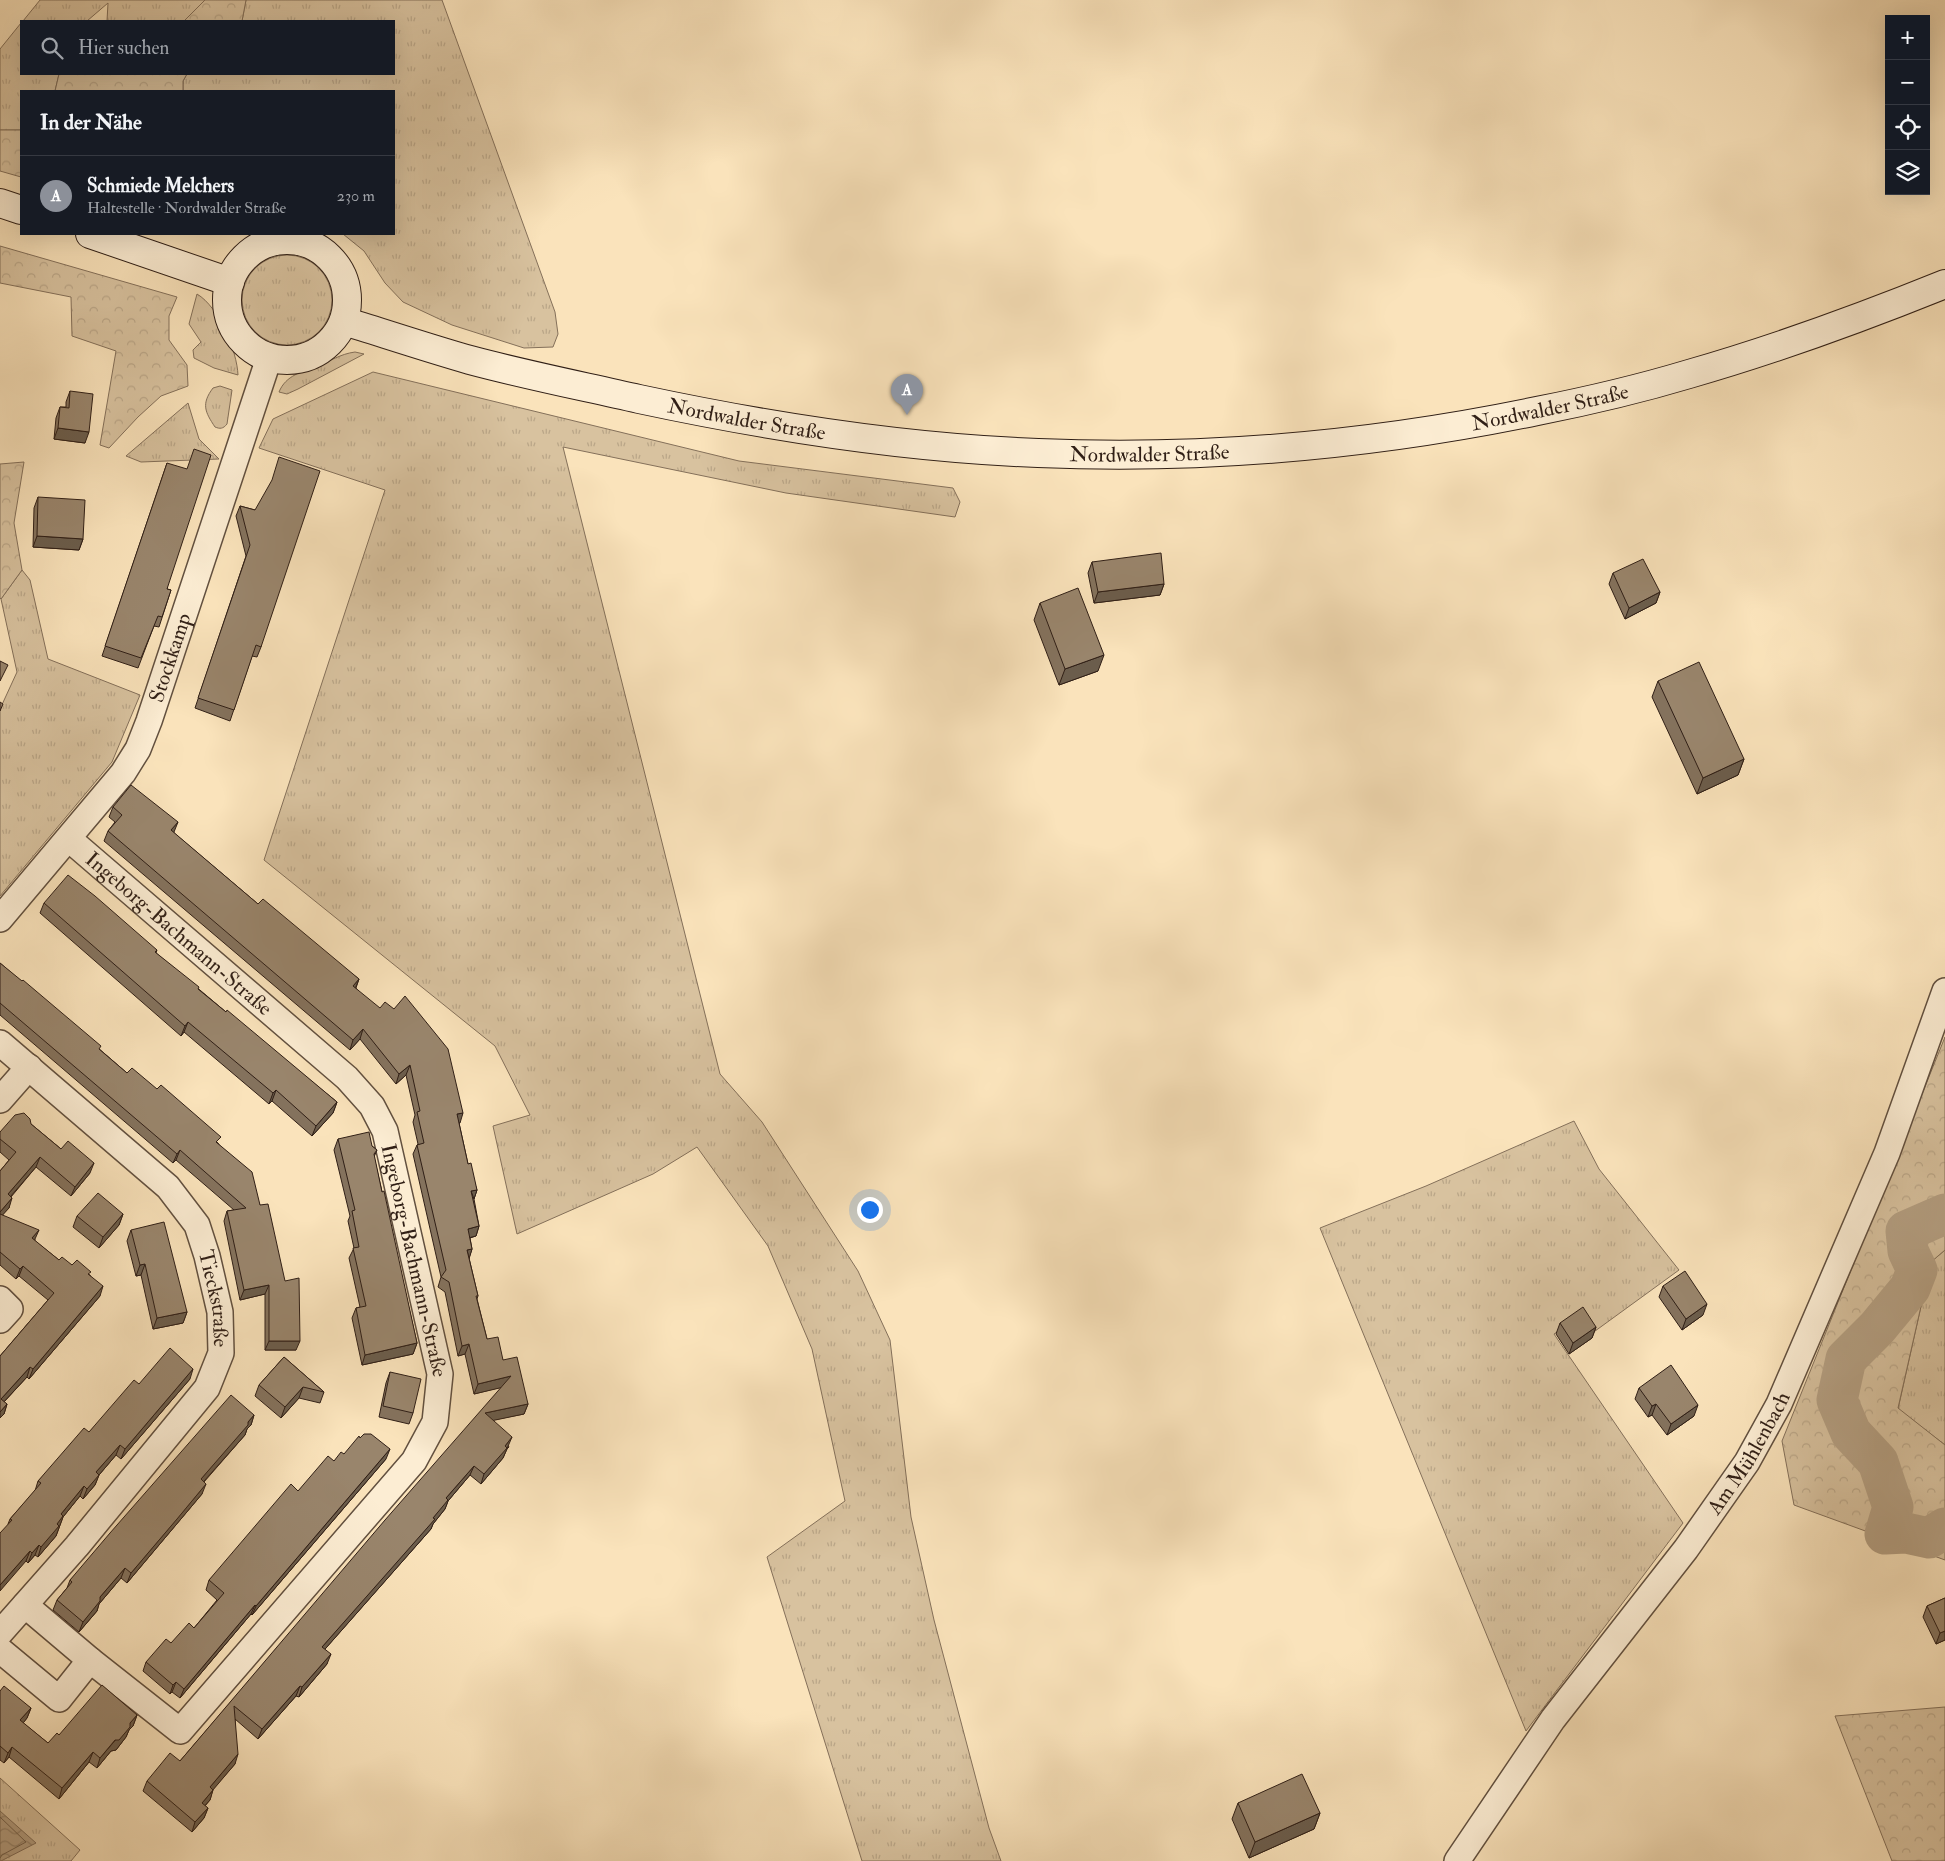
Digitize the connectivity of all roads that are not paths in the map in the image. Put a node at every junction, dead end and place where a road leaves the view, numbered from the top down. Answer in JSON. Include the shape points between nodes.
{"nodes":[{"id":1,"x":0,"y":203,"type":"edge"},
{"id":2,"x":20,"y":210,"type":"edge"},
{"id":3,"x":93,"y":235,"type":"edge"},
{"id":4,"x":230,"y":282,"type":"junction"},
{"id":5,"x":1945,"y":284,"type":"edge"},
{"id":6,"x":344,"y":321,"type":"junction"},
{"id":7,"x":269,"y":358,"type":"junction"},
{"id":8,"x":69,"y":838,"type":"junction"},
{"id":9,"x":0,"y":919,"type":"edge"},
{"id":10,"x":1945,"y":991,"type":"edge"},
{"id":11,"x":0,"y":1043,"type":"edge"},
{"id":12,"x":28,"y":1067,"type":"junction"},
{"id":13,"x":0,"y":1100,"type":"edge"},
{"id":14,"x":0,"y":1299,"type":"edge"},
{"id":15,"x":0,"y":1320,"type":"edge"},
{"id":16,"x":25,"y":1605,"type":"junction"},
{"id":17,"x":0,"y":1633,"type":"edge"},
{"id":18,"x":0,"y":1650,"type":"edge"},
{"id":19,"x":90,"y":1660,"type":"junction"},
{"id":20,"x":1458,"y":1861,"type":"edge"}],
"edges":[{"from":1,"to":2,"type":"main road"},
{"from":3,"to":4,"type":"main road"},
{"from":4,"to":6,"type":"main road","via":[[238,265],[252,251],[269,243],[288,240],[307,243],[324,252],[337,266],[345,283],[348,302]]},
{"from":4,"to":7,"type":"main road","via":[[227,301],[230,319],[238,336]]},
{"from":5,"to":6,"type":"main road","name":"Nordwalder Straße","via":[[1785,344],[1686,376],[1582,402],[1405,435],[1294,447],[1173,454],[1042,454],[884,441],[798,430],[679,408],[519,372]]},
{"from":6,"to":7,"type":"main road","via":[[322,350],[305,358],[287,361]]},
{"from":7,"to":8,"type":"street","name":"Stockkamp","via":[[138,749],[123,773]]},
{"from":8,"to":9,"type":"street","name":"Stockkamp"},
{"from":8,"to":19,"type":"street","name":"Ingeborg-Bachmann-Straße","via":[[347,1078],[372,1106],[385,1131],[440,1374],[435,1422],[414,1461],[180,1731]]},
{"from":10,"to":20,"type":"street","name":"Am Mühlenbach","via":[[1887,1153],[1779,1404],[1747,1462],[1686,1550],[1553,1718]]},
{"from":11,"to":12,"type":"street","name":"Tieckstraße"},
{"from":12,"to":13,"type":"street"},
{"from":12,"to":16,"type":"street","name":"Tieckstraße","via":[[168,1187],[196,1225],[220,1312],[221,1353],[207,1388]]},
{"from":14,"to":15,"type":"street","via":[[10,1309]]},
{"from":16,"to":17,"type":"street","name":"Tieckstraße"},
{"from":16,"to":19,"type":"street"},
{"from":18,"to":19,"type":"street","via":[[59,1699]]}]}
